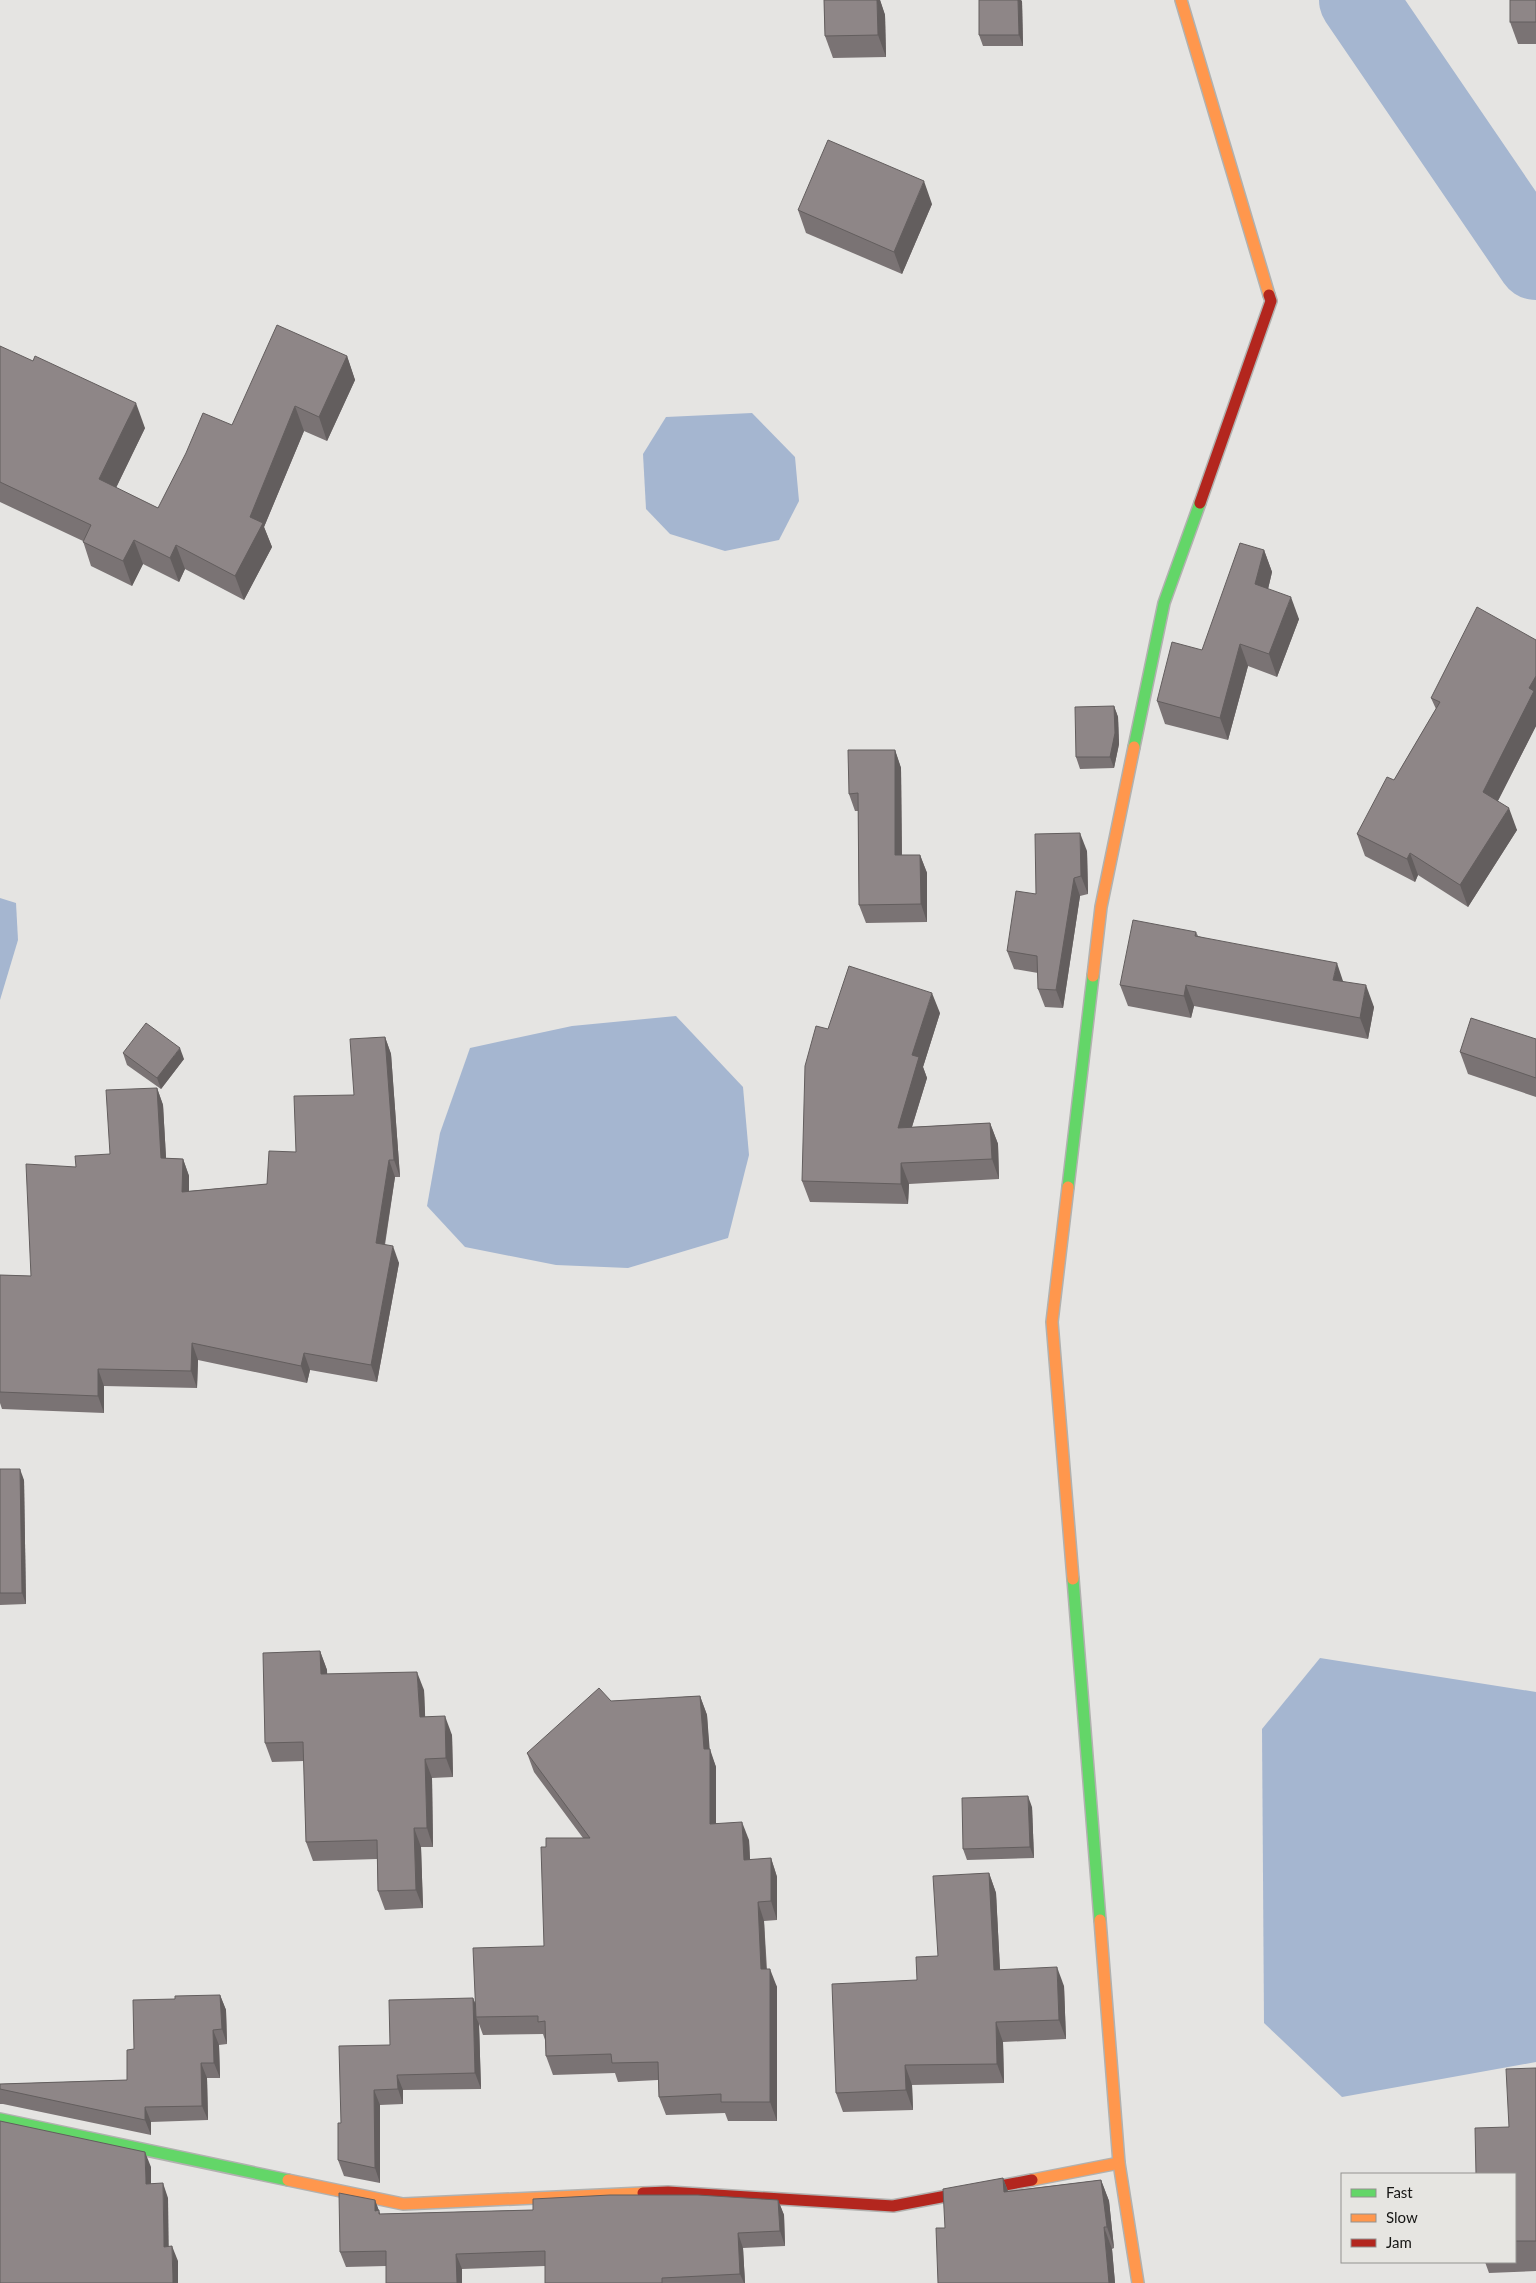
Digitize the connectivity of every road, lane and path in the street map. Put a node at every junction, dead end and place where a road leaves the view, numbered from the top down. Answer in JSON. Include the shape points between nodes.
{"nodes":[{"id":1,"x":1181,"y":0,"type":"edge"},
{"id":2,"x":0,"y":2119,"type":"edge"},
{"id":3,"x":1119,"y":2163,"type":"junction"},
{"id":4,"x":1138,"y":2283,"type":"edge"}],
"edges":[{"from":1,"to":3,"type":"street","via":[[1272,301],[1164,603],[1101,907],[1052,1322]]},
{"from":2,"to":3,"type":"street","via":[[403,2204],[668,2192],[893,2206]]},
{"from":3,"to":4,"type":"street"}]}
